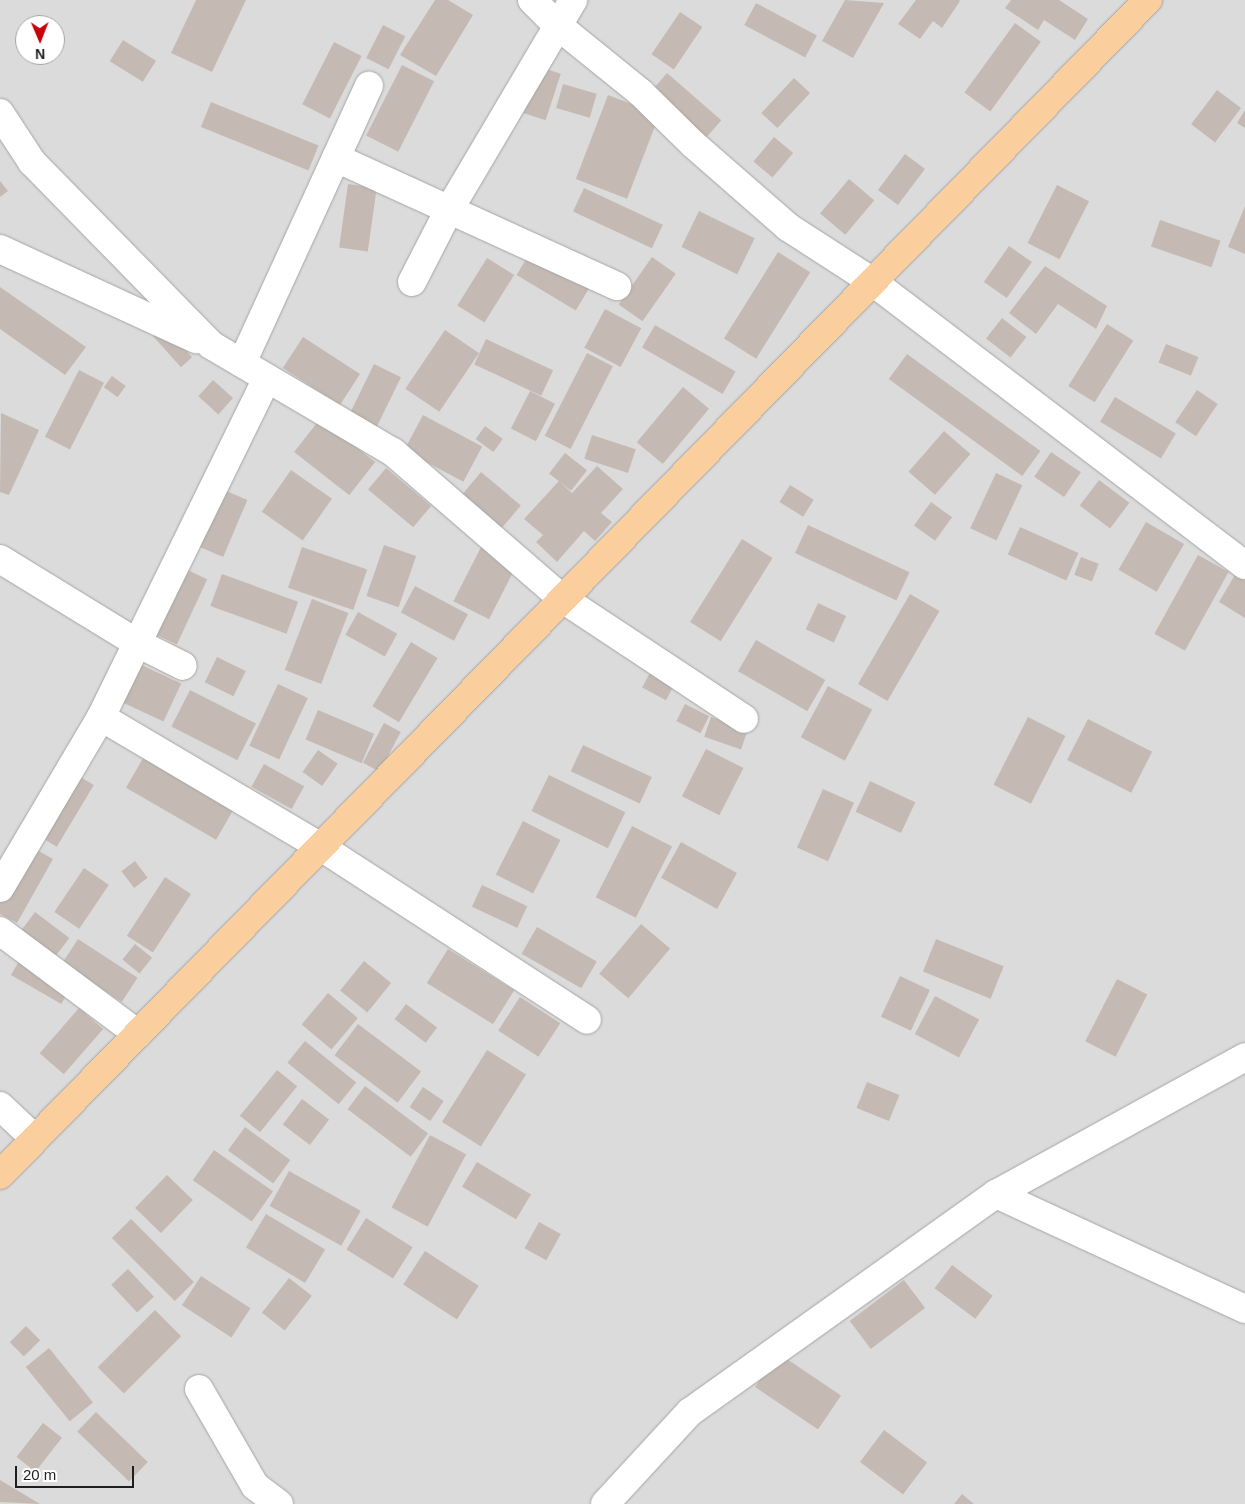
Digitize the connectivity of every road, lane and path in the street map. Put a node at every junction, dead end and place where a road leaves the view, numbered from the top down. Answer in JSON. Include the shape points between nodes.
{"nodes":[{"id":1,"x":532,"y":0,"type":"edge"},
{"id":2,"x":572,"y":0,"type":"edge"},
{"id":3,"x":1145,"y":1,"type":"edge"},
{"id":4,"x":557,"y":25,"type":"junction"},
{"id":5,"x":369,"y":86,"type":"dead end"},
{"id":6,"x":0,"y":113,"type":"edge"},
{"id":7,"x":336,"y":158,"type":"junction"},
{"id":8,"x":449,"y":210,"type":"junction"},
{"id":9,"x":0,"y":249,"type":"edge"},
{"id":10,"x":412,"y":282,"type":"dead end"},
{"id":11,"x":872,"y":282,"type":"junction"},
{"id":12,"x":617,"y":286,"type":"dead end"},
{"id":13,"x":211,"y":345,"type":"junction"},
{"id":14,"x":242,"y":363,"type":"junction"},
{"id":15,"x":267,"y":378,"type":"junction"},
{"id":16,"x":0,"y":559,"type":"edge"},
{"id":17,"x":1245,"y":565,"type":"edge"},
{"id":18,"x":562,"y":599,"type":"junction"},
{"id":19,"x":137,"y":643,"type":"junction"},
{"id":20,"x":183,"y":666,"type":"dead end"},
{"id":21,"x":101,"y":717,"type":"junction"},
{"id":22,"x":744,"y":719,"type":"dead end"},
{"id":23,"x":320,"y":847,"type":"junction"},
{"id":24,"x":0,"y":888,"type":"edge"},
{"id":25,"x":0,"y":931,"type":"edge"},
{"id":26,"x":587,"y":1020,"type":"dead end"},
{"id":27,"x":138,"y":1034,"type":"junction"},
{"id":28,"x":1245,"y":1058,"type":"edge"},
{"id":29,"x":0,"y":1106,"type":"edge"},
{"id":30,"x":35,"y":1139,"type":"junction"},
{"id":31,"x":0,"y":1175,"type":"edge"},
{"id":32,"x":996,"y":1194,"type":"junction"},
{"id":33,"x":1245,"y":1309,"type":"edge"},
{"id":34,"x":199,"y":1389,"type":"dead end"},
{"id":35,"x":279,"y":1504,"type":"edge"},
{"id":36,"x":605,"y":1504,"type":"edge"}],
"edges":[{"from":1,"to":4,"type":"street"},
{"from":2,"to":4,"type":"street"},
{"from":3,"to":11,"type":"main road"},
{"from":4,"to":8,"type":"street"},
{"from":4,"to":11,"type":"street","via":[[641,93],[788,228]]},
{"from":5,"to":7,"type":"street"},
{"from":6,"to":13,"type":"street","via":[[32,162]]},
{"from":7,"to":8,"type":"street"},
{"from":7,"to":14,"type":"street"},
{"from":8,"to":10,"type":"street"},
{"from":8,"to":12,"type":"street"},
{"from":9,"to":13,"type":"street"},
{"from":11,"to":17,"type":"street"},
{"from":11,"to":18,"type":"main road"},
{"from":13,"to":14,"type":"street"},
{"from":14,"to":15,"type":"street"},
{"from":15,"to":18,"type":"street","via":[[392,452]]},
{"from":15,"to":19,"type":"street"},
{"from":16,"to":19,"type":"street"},
{"from":18,"to":22,"type":"street"},
{"from":18,"to":23,"type":"main road"},
{"from":19,"to":20,"type":"street"},
{"from":19,"to":21,"type":"street"},
{"from":21,"to":23,"type":"street"},
{"from":21,"to":24,"type":"street"},
{"from":23,"to":26,"type":"street"},
{"from":23,"to":27,"type":"main road"},
{"from":25,"to":27,"type":"street"},
{"from":27,"to":30,"type":"main road"},
{"from":28,"to":32,"type":"street"},
{"from":29,"to":30,"type":"street"},
{"from":30,"to":31,"type":"main road"},
{"from":32,"to":33,"type":"street"},
{"from":32,"to":36,"type":"street","via":[[690,1412]]},
{"from":34,"to":35,"type":"street","via":[[255,1486]]}]}
